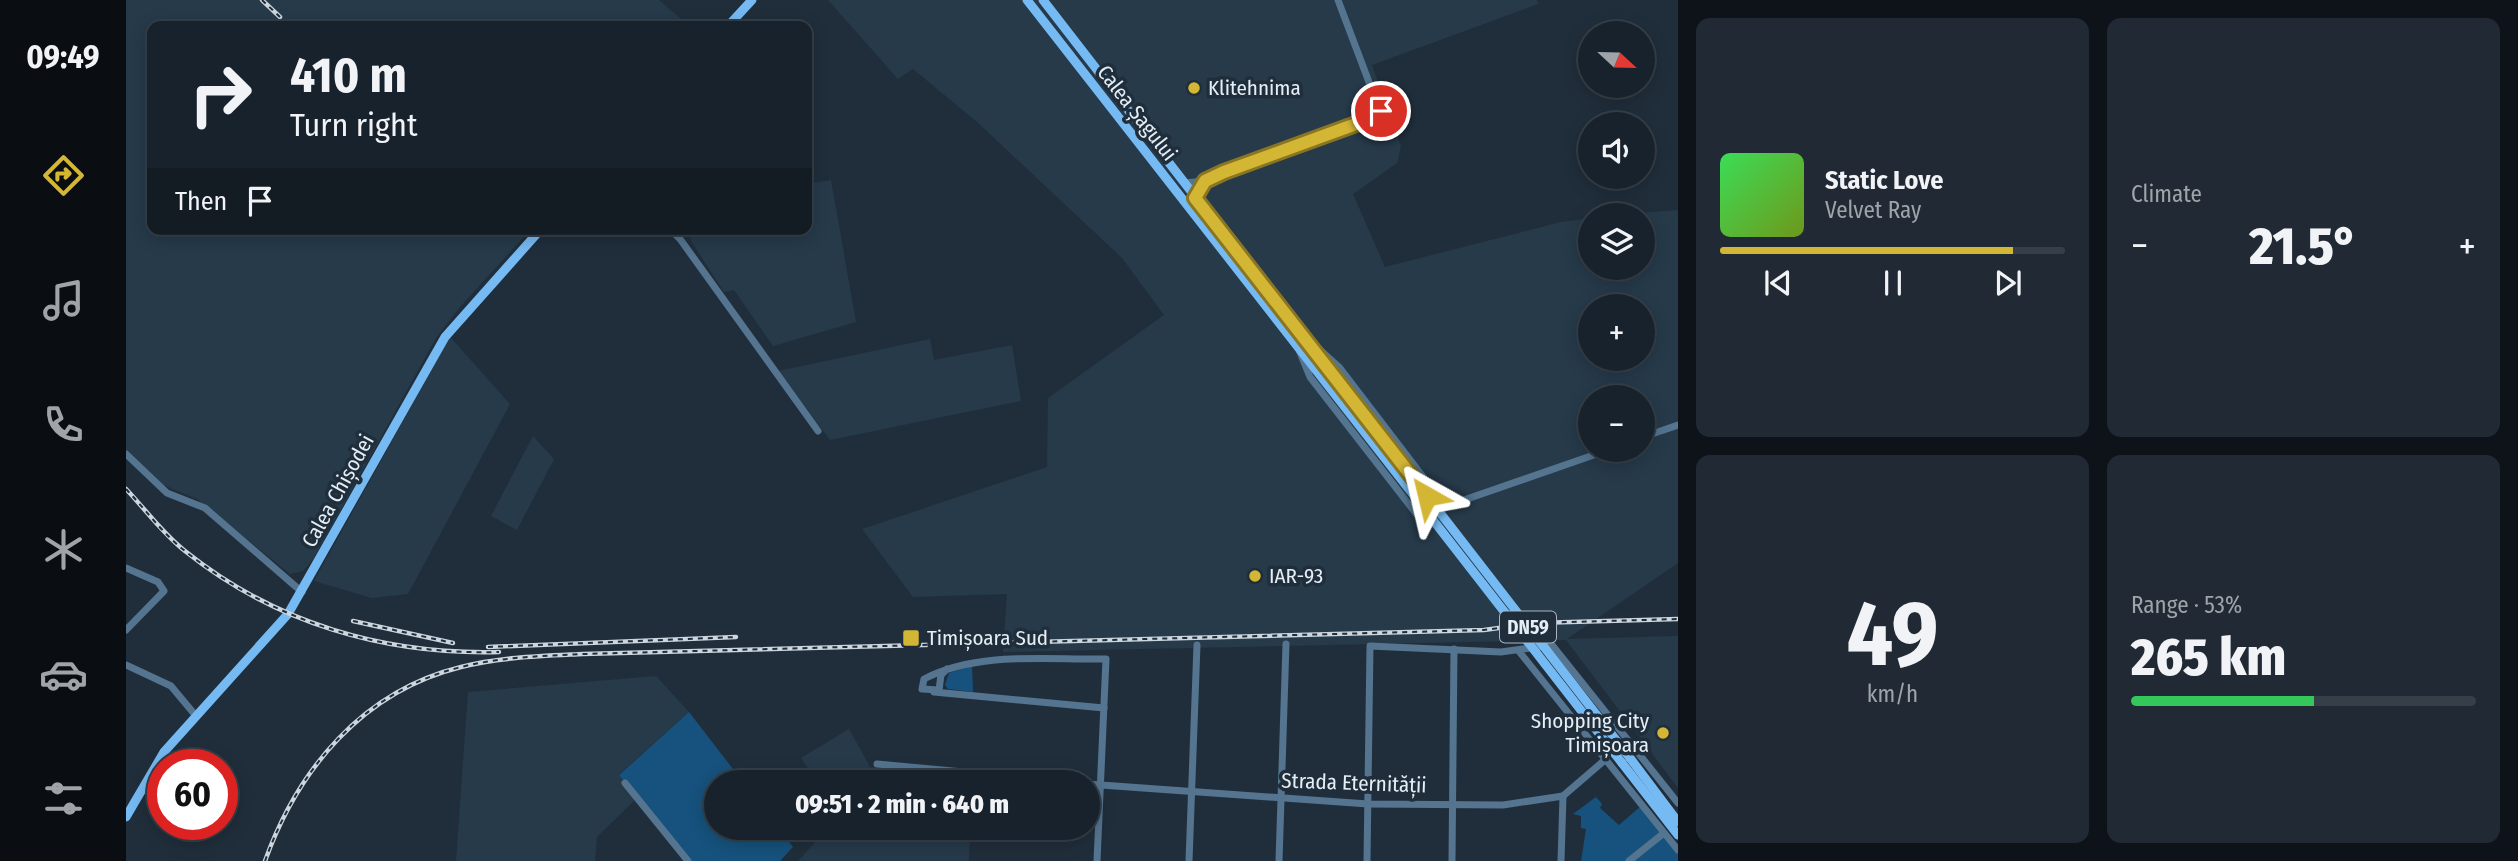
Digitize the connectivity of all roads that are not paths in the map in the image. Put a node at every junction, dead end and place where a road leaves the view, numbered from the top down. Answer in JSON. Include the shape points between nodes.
{"nodes":[{"id":1,"x":752,"y":0,"type":"edge"},
{"id":2,"x":1027,"y":0,"type":"edge"},
{"id":3,"x":1043,"y":0,"type":"edge"},
{"id":4,"x":1338,"y":0,"type":"edge"},
{"id":5,"x":733,"y":21,"type":"edge"},
{"id":6,"x":1205,"y":181,"type":"junction"},
{"id":7,"x":1183,"y":183,"type":"junction"},
{"id":8,"x":1195,"y":198,"type":"junction"},
{"id":9,"x":536,"y":235,"type":"edge"},
{"id":10,"x":676,"y":235,"type":"edge"},
{"id":11,"x":1300,"y":333,"type":"junction"},
{"id":12,"x":1297,"y":346,"type":"junction"},
{"id":13,"x":1678,"y":425,"type":"edge"},
{"id":14,"x":818,"y":431,"type":"dead end"},
{"id":15,"x":1655,"y":433,"type":"edge"},
{"id":16,"x":126,"y":454,"type":"edge"},
{"id":17,"x":1578,"y":461,"type":"edge"},
{"id":18,"x":1423,"y":499,"type":"junction"},
{"id":19,"x":1447,"y":507,"type":"junction"},
{"id":20,"x":126,"y":568,"type":"edge"},
{"id":21,"x":302,"y":592,"type":"junction"},
{"id":22,"x":126,"y":630,"type":"edge"},
{"id":23,"x":1286,"y":644,"type":"dead end"},
{"id":24,"x":1197,"y":645,"type":"dead end"},
{"id":25,"x":1454,"y":649,"type":"junction"},
{"id":26,"x":1518,"y":650,"type":"junction"},
{"id":27,"x":126,"y":666,"type":"edge"},
{"id":28,"x":947,"y":669,"type":"junction"},
{"id":29,"x":931,"y":675,"type":"junction"},
{"id":30,"x":942,"y":682,"type":"junction"},
{"id":31,"x":1585,"y":688,"type":"junction"},
{"id":32,"x":933,"y":692,"type":"junction"},
{"id":33,"x":947,"y":693,"type":"junction"},
{"id":34,"x":1563,"y":705,"type":"junction"},
{"id":35,"x":1104,"y":708,"type":"junction"},
{"id":36,"x":196,"y":716,"type":"junction"},
{"id":37,"x":1606,"y":760,"type":"junction"},
{"id":38,"x":1626,"y":760,"type":"junction"},
{"id":39,"x":877,"y":764,"type":"dead end"},
{"id":40,"x":942,"y":770,"type":"edge"},
{"id":41,"x":625,"y":783,"type":"dead end"},
{"id":42,"x":1100,"y":785,"type":"joint"},
{"id":43,"x":1191,"y":791,"type":"junction"},
{"id":44,"x":1563,"y":796,"type":"junction"},
{"id":45,"x":1280,"y":799,"type":"junction"},
{"id":46,"x":1678,"y":803,"type":"edge"},
{"id":47,"x":1368,"y":804,"type":"junction"},
{"id":48,"x":1453,"y":804,"type":"junction"},
{"id":49,"x":126,"y":817,"type":"edge"},
{"id":50,"x":1678,"y":822,"type":"edge"},
{"id":51,"x":1664,"y":833,"type":"junction"},
{"id":52,"x":1678,"y":835,"type":"edge"},
{"id":53,"x":1098,"y":840,"type":"edge"},
{"id":54,"x":1678,"y":850,"type":"edge"},
{"id":55,"x":688,"y":861,"type":"edge"},
{"id":56,"x":1097,"y":861,"type":"edge"},
{"id":57,"x":1189,"y":861,"type":"edge"},
{"id":58,"x":1279,"y":861,"type":"edge"},
{"id":59,"x":1367,"y":861,"type":"edge"},
{"id":60,"x":1452,"y":861,"type":"edge"},
{"id":61,"x":1561,"y":861,"type":"edge"},
{"id":62,"x":1629,"y":861,"type":"edge"}],
"edges":[{"from":1,"to":5,"type":"main road"},
{"from":2,"to":12,"type":"main road","name":"Calea Șagului","number":"DN59"},
{"from":3,"to":7,"type":"main road","name":"Calea Șagului","number":"DN59"},
{"from":4,"to":6,"type":"street","via":[[1381,114]]},
{"from":6,"to":7,"type":"street"},
{"from":6,"to":8,"type":"street"},
{"from":7,"to":8,"type":"main road","name":"Calea Șagului","number":"DN59"},
{"from":8,"to":11,"type":"main road","name":"Calea Șagului","number":"DN59"},
{"from":9,"to":21,"type":"main road","name":"Calea Chișodei","via":[[445,337]]},
{"from":10,"to":14,"type":"street"},
{"from":11,"to":18,"type":"main road","name":"Calea Șagului","number":"DN59"},
{"from":11,"to":19,"type":"street","name":"Calea Șagului","via":[[1339,368]]},
{"from":12,"to":18,"type":"main road","name":"Calea Șagului","number":"DN59"},
{"from":12,"to":19,"type":"street","name":"Calea Șagului","via":[[1310,377],[1418,516]]},
{"from":13,"to":15,"type":"street"},
{"from":16,"to":21,"type":"street","via":[[167,493],[205,508]]},
{"from":17,"to":19,"type":"street"},
{"from":18,"to":38,"type":"main road","name":"Calea Șagului","number":"DN59","bridge":true},
{"from":20,"to":22,"type":"street","via":[[158,582],[164,591]]},
{"from":21,"to":36,"type":"main road","name":"Calea Chișodei","via":[[280,625]]},
{"from":23,"to":45,"type":"street"},
{"from":24,"to":43,"type":"street"},
{"from":25,"to":26,"type":"street"},
{"from":25,"to":47,"type":"street","via":[[1370,646]]},
{"from":25,"to":48,"type":"street"},
{"from":26,"to":31,"type":"street","via":[[1552,645]]},
{"from":26,"to":34,"type":"street"},
{"from":27,"to":36,"type":"street","via":[[177,690]]},
{"from":28,"to":29,"type":"street"},
{"from":28,"to":30,"type":"street"},
{"from":28,"to":35,"type":"street","via":[[978,661],[1105,659]]},
{"from":29,"to":30,"type":"street"},
{"from":29,"to":32,"type":"street","via":[[921,684]]},
{"from":30,"to":32,"type":"street"},
{"from":30,"to":33,"type":"street"},
{"from":31,"to":34,"type":"street","via":[[1567,685]]},
{"from":31,"to":46,"type":"street"},
{"from":32,"to":33,"type":"street"},
{"from":33,"to":35,"type":"street"},
{"from":34,"to":37,"type":"street"},
{"from":35,"to":42,"type":"street"},
{"from":36,"to":49,"type":"main road","name":"Calea Chișodei","via":[[155,766]]},
{"from":37,"to":44,"type":"street"},
{"from":37,"to":51,"type":"street"},
{"from":38,"to":50,"type":"main road","name":"Calea Șagului","number":"DN59"},
{"from":38,"to":52,"type":"main road","name":"Calea Șagului","number":"DN59"},
{"from":39,"to":40,"type":"street"},
{"from":41,"to":55,"type":"street"},
{"from":42,"to":43,"type":"street","name":"Strada Eternității"},
{"from":43,"to":45,"type":"street","name":"Strada Eternității"},
{"from":43,"to":57,"type":"street"},
{"from":44,"to":48,"type":"street","name":"Strada Eternității","via":[[1503,804]]},
{"from":44,"to":61,"type":"street"},
{"from":45,"to":47,"type":"street","name":"Strada Eternității"},
{"from":45,"to":58,"type":"street"},
{"from":47,"to":48,"type":"street","name":"Strada Eternității"},
{"from":47,"to":59,"type":"street"},
{"from":48,"to":60,"type":"street"},
{"from":51,"to":54,"type":"street"},
{"from":51,"to":62,"type":"street"},
{"from":53,"to":56,"type":"street"}]}
